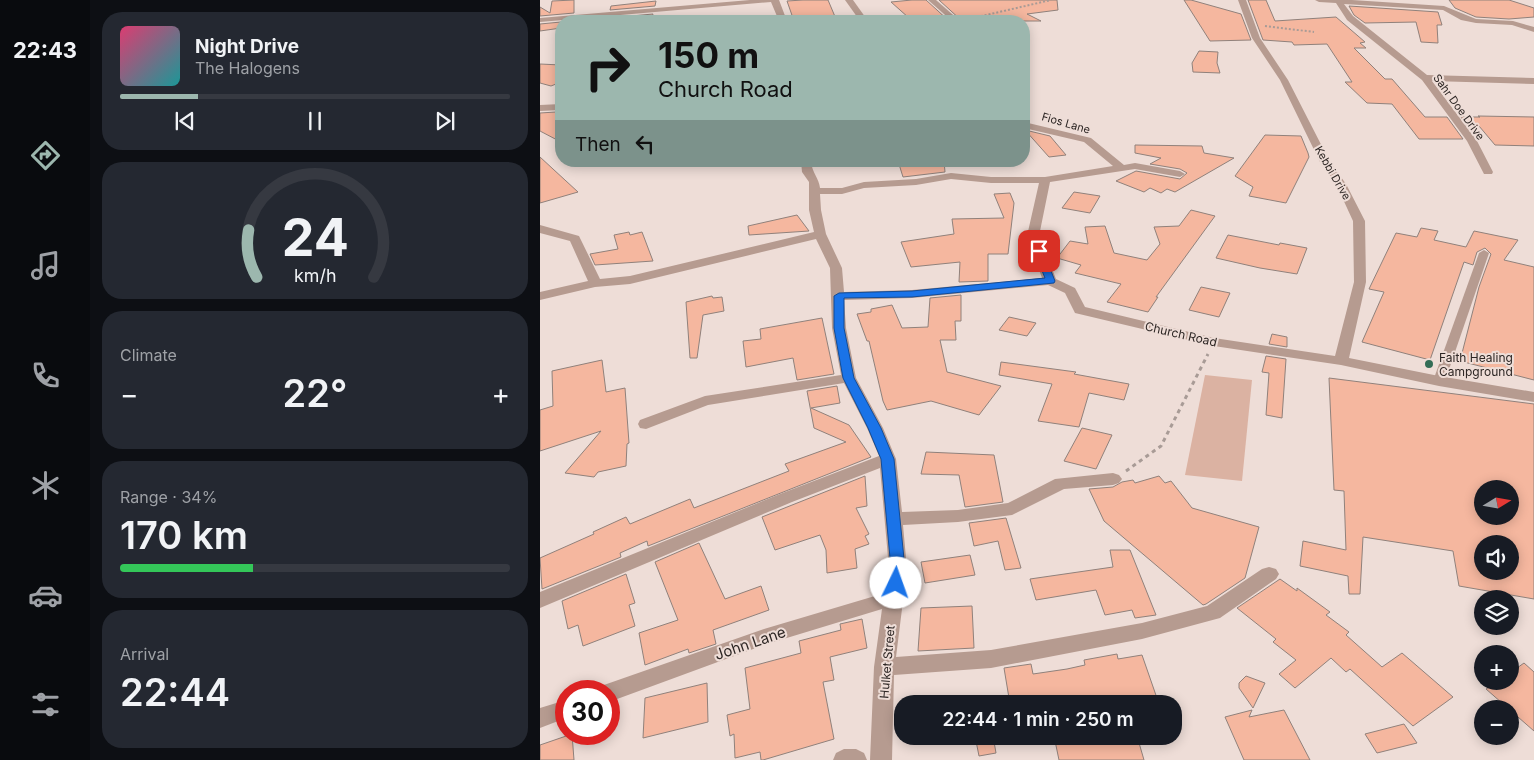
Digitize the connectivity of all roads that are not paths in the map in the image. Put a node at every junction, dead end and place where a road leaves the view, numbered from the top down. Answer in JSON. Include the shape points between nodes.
{"nodes":[{"id":1,"x":774,"y":0,"type":"edge"},
{"id":2,"x":849,"y":0,"type":"edge"},
{"id":3,"x":932,"y":0,"type":"edge"},
{"id":4,"x":1242,"y":0,"type":"edge"},
{"id":5,"x":1319,"y":0,"type":"edge"},
{"id":6,"x":1339,"y":2,"type":"junction"},
{"id":7,"x":598,"y":15,"type":"edge"},
{"id":8,"x":780,"y":15,"type":"edge"},
{"id":9,"x":860,"y":15,"type":"edge"},
{"id":10,"x":947,"y":15,"type":"edge"},
{"id":11,"x":555,"y":19,"type":"edge"},
{"id":12,"x":540,"y":20,"type":"edge"},
{"id":13,"x":1534,"y":30,"type":"edge"},
{"id":14,"x":1425,"y":78,"type":"junction"},
{"id":15,"x":1534,"y":81,"type":"edge"},
{"id":16,"x":555,"y":107,"type":"edge"},
{"id":17,"x":540,"y":108,"type":"edge"},
{"id":18,"x":1030,"y":126,"type":"edge"},
{"id":19,"x":807,"y":167,"type":"edge"},
{"id":20,"x":1122,"y":168,"type":"junction"},
{"id":21,"x":1488,"y":172,"type":"dead end"},
{"id":22,"x":1180,"y":174,"type":"dead end"},
{"id":23,"x":1045,"y":180,"type":"junction"},
{"id":24,"x":816,"y":191,"type":"junction"},
{"id":25,"x":540,"y":229,"type":"edge"},
{"id":26,"x":820,"y":234,"type":"junction"},
{"id":27,"x":1484,"y":253,"type":"dead end"},
{"id":28,"x":1050,"y":281,"type":"junction"},
{"id":29,"x":595,"y":283,"type":"junction"},
{"id":30,"x":540,"y":296,"type":"edge"},
{"id":31,"x":839,"y":296,"type":"junction"},
{"id":32,"x":1341,"y":361,"type":"junction"},
{"id":33,"x":849,"y":378,"type":"junction"},
{"id":34,"x":1439,"y":381,"type":"junction"},
{"id":35,"x":1534,"y":397,"type":"edge"},
{"id":36,"x":646,"y":424,"type":"dead end"},
{"id":37,"x":888,"y":459,"type":"junction"},
{"id":38,"x":1113,"y":479,"type":"road end"},
{"id":39,"x":894,"y":519,"type":"junction"},
{"id":40,"x":1269,"y":574,"type":"dead end"},
{"id":41,"x":894,"y":598,"type":"junction"},
{"id":42,"x":540,"y":600,"type":"edge"},
{"id":43,"x":884,"y":667,"type":"junction"},
{"id":44,"x":620,"y":690,"type":"edge"},
{"id":45,"x":555,"y":713,"type":"edge"},
{"id":46,"x":540,"y":718,"type":"edge"},
{"id":47,"x":844,"y":760,"type":"edge"},
{"id":48,"x":856,"y":760,"type":"edge"},
{"id":49,"x":881,"y":760,"type":"edge"}],
"edges":[{"from":1,"to":7,"type":"street"},
{"from":1,"to":8,"type":"street"},
{"from":2,"to":9,"type":"street"},
{"from":3,"to":10,"type":"street"},
{"from":4,"to":32,"type":"street","name":"Kebbi Drive","via":[[1266,55],[1284,80],[1359,221],[1360,282]]},
{"from":5,"to":6,"type":"street"},
{"from":6,"to":13,"type":"street","via":[[1444,8],[1476,21],[1513,23]]},
{"from":6,"to":14,"type":"street","name":"Sahr Doe Drive","via":[[1350,18]]},
{"from":11,"to":12,"type":"street"},
{"from":14,"to":15,"type":"street"},
{"from":14,"to":21,"type":"street","name":"Sahr Doe Drive","via":[[1472,141]]},
{"from":16,"to":17,"type":"street"},
{"from":18,"to":20,"type":"street","name":"Fios Lane","via":[[1087,140]]},
{"from":19,"to":24,"type":"street","name":"Hulket Street"},
{"from":20,"to":22,"type":"street","via":[[1136,166]]},
{"from":20,"to":23,"type":"street"},
{"from":23,"to":24,"type":"street","via":[[951,176],[864,185],[842,191]]},
{"from":23,"to":28,"type":"street","via":[[1033,236]]},
{"from":24,"to":26,"type":"street","name":"Hulket Street","via":[[815,210]]},
{"from":25,"to":29,"type":"street","via":[[575,239]]},
{"from":26,"to":29,"type":"street","via":[[630,280]]},
{"from":26,"to":31,"type":"street","name":"Hulket Street","via":[[836,268]]},
{"from":27,"to":34,"type":"lane"},
{"from":28,"to":31,"type":"street","via":[[912,294]]},
{"from":28,"to":32,"type":"street","name":"Church Road","via":[[1070,290],[1080,310],[1214,342]]},
{"from":29,"to":30,"type":"street"},
{"from":31,"to":33,"type":"street","name":"Hulket Street","via":[[839,328]]},
{"from":32,"to":34,"type":"street","name":"Church Road"},
{"from":33,"to":36,"type":"street","via":[[705,401]]},
{"from":33,"to":37,"type":"street","name":"Hulket Street"},
{"from":34,"to":35,"type":"street","name":"Church Road"},
{"from":37,"to":39,"type":"street","name":"Hulket Street"},
{"from":37,"to":42,"type":"street"},
{"from":38,"to":39,"type":"street","via":[[1061,482],[1012,509]]},
{"from":39,"to":41,"type":"street","name":"Hulket Street","via":[[898,569]]},
{"from":40,"to":43,"type":"street","via":[[1213,612],[1142,631],[991,659]]},
{"from":41,"to":43,"type":"street","name":"Hulket Street"},
{"from":41,"to":44,"type":"street","name":"John Lane","via":[[764,637]]},
{"from":43,"to":49,"type":"street","name":"Hulket Street"},
{"from":45,"to":46,"type":"street"},
{"from":47,"to":48,"type":"street"}]}
